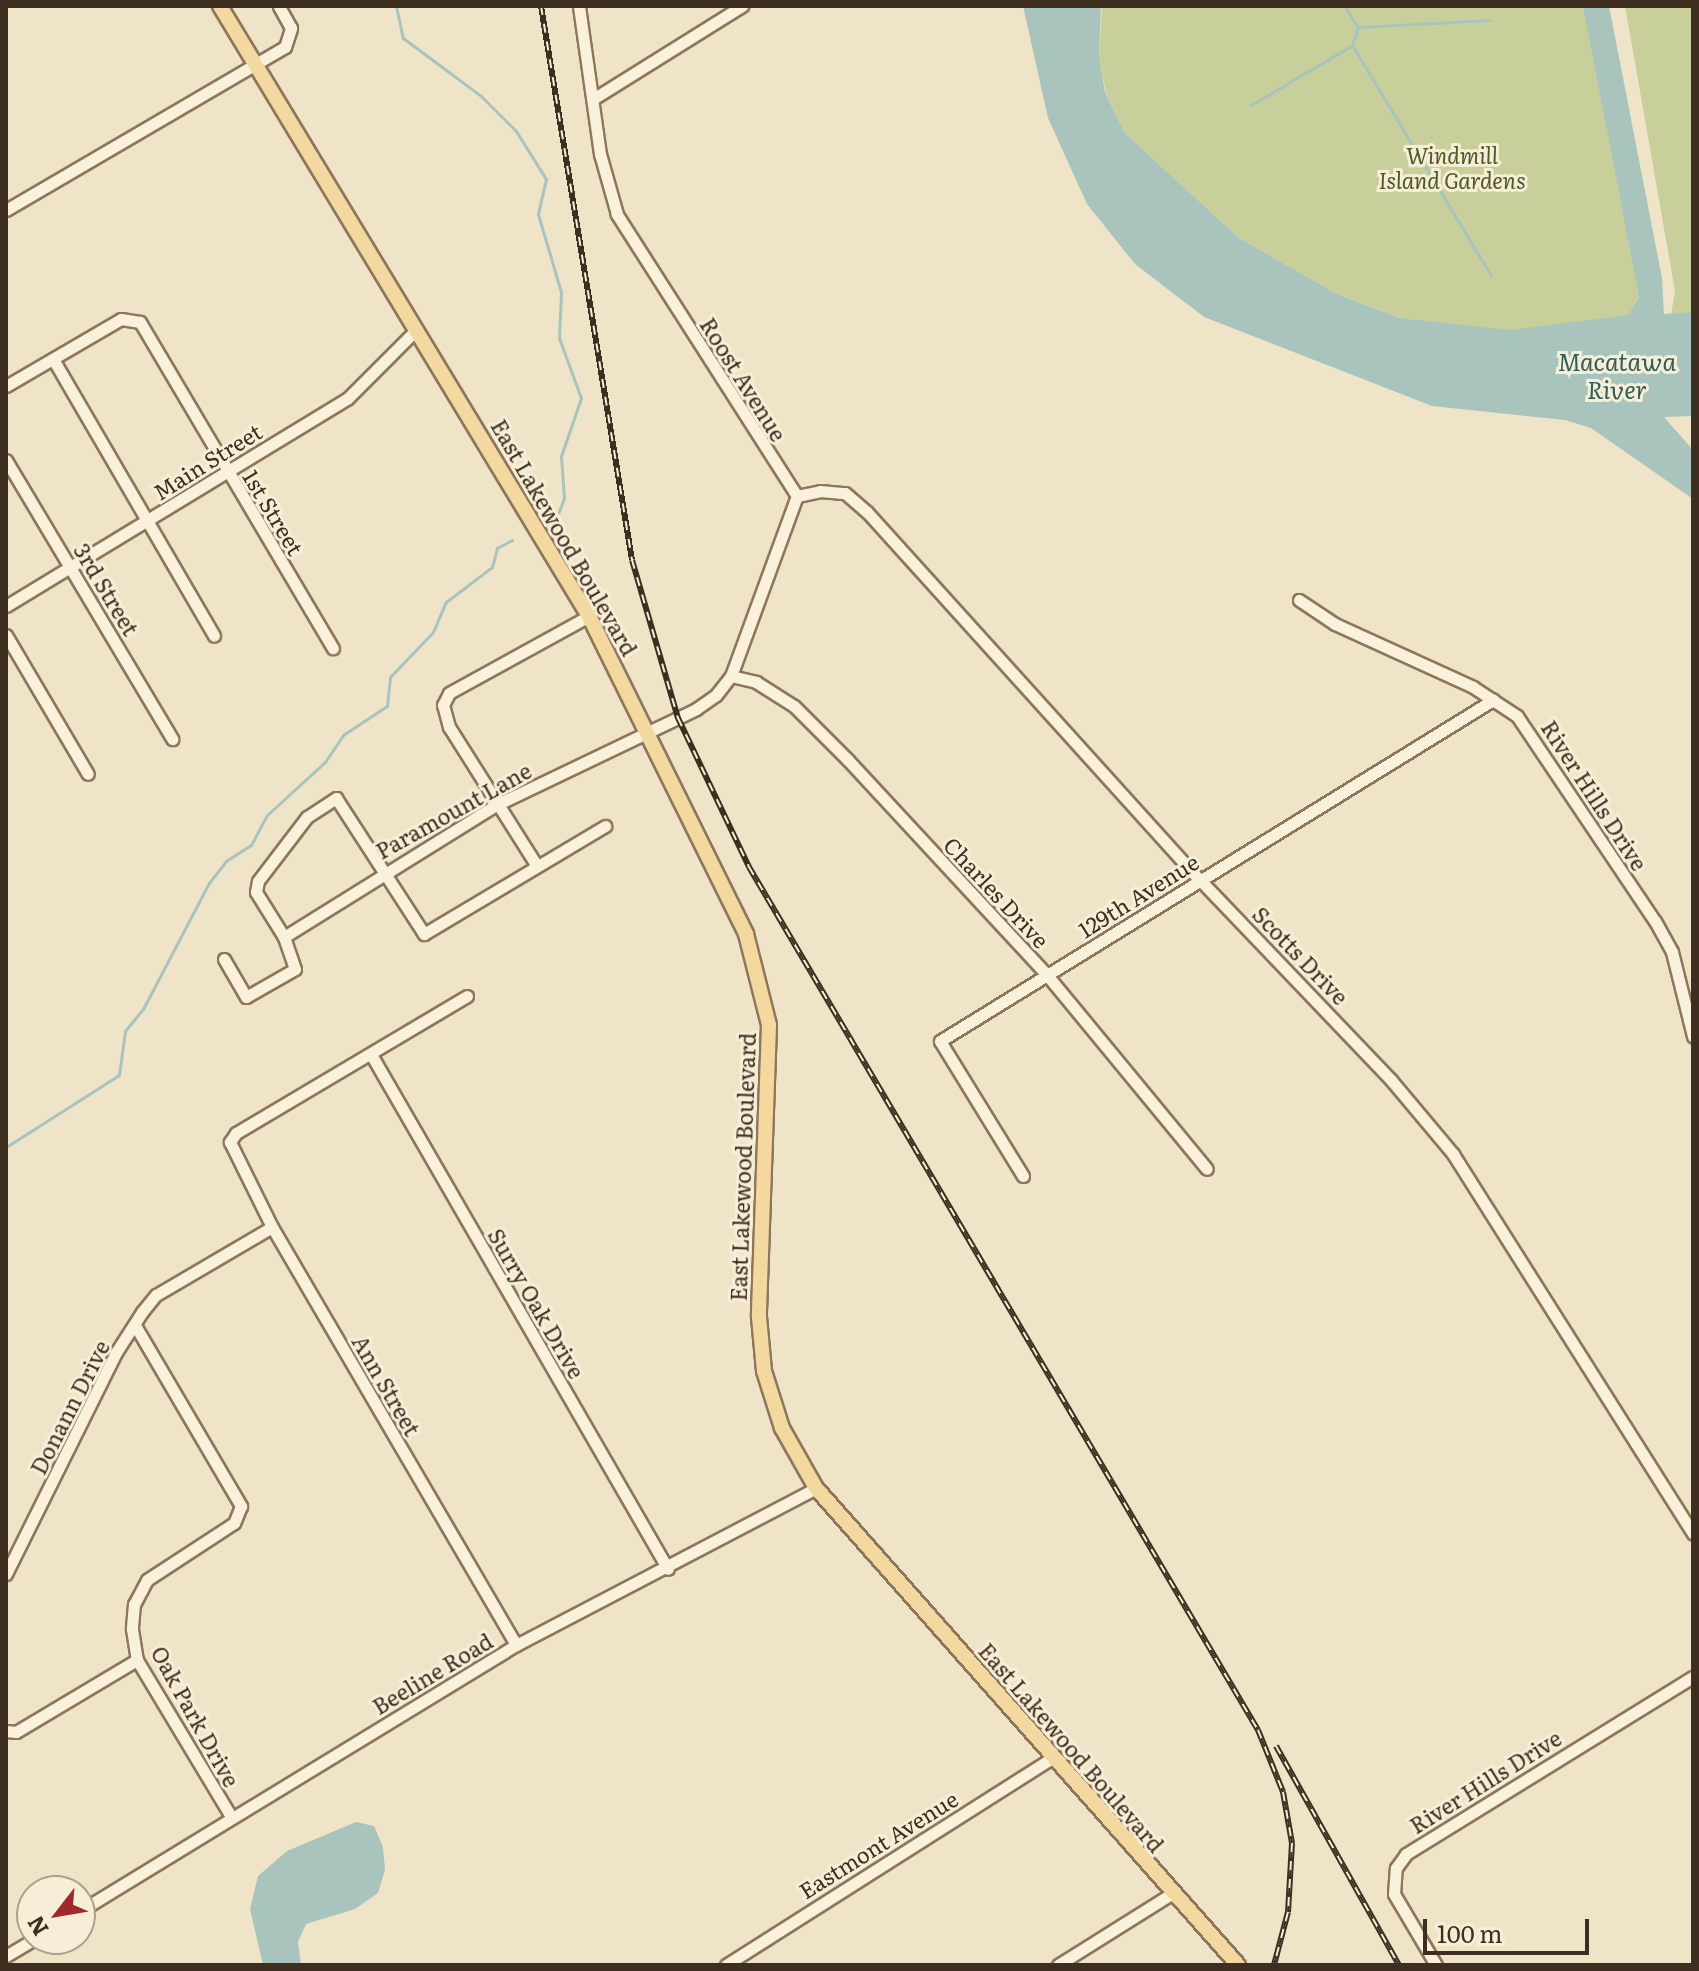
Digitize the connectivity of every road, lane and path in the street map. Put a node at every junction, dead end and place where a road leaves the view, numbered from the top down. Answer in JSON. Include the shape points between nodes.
{"nodes":[{"id":1,"x":220,"y":6,"type":"edge"},
{"id":2,"x":279,"y":6,"type":"edge"},
{"id":3,"x":579,"y":6,"type":"edge"},
{"id":4,"x":742,"y":6,"type":"edge"},
{"id":5,"x":255,"y":63,"type":"junction"},
{"id":6,"x":593,"y":99,"type":"junction"},
{"id":7,"x":6,"y":210,"type":"edge"},
{"id":8,"x":415,"y":331,"type":"junction"},
{"id":9,"x":53,"y":359,"type":"junction"},
{"id":10,"x":6,"y":386,"type":"edge"},
{"id":11,"x":6,"y":460,"type":"edge"},
{"id":12,"x":227,"y":473,"type":"junction"},
{"id":13,"x":797,"y":496,"type":"junction"},
{"id":14,"x":150,"y":521,"type":"junction"},
{"id":15,"x":70,"y":567,"type":"junction"},
{"id":16,"x":1299,"y":600,"type":"dead end"},
{"id":17,"x":6,"y":606,"type":"edge"},
{"id":18,"x":589,"y":616,"type":"junction"},
{"id":19,"x":6,"y":635,"type":"edge"},
{"id":20,"x":214,"y":636,"type":"dead end"},
{"id":21,"x":333,"y":648,"type":"dead end"},
{"id":22,"x":731,"y":676,"type":"junction"},
{"id":23,"x":1493,"y":700,"type":"junction"},
{"id":24,"x":649,"y":731,"type":"junction"},
{"id":25,"x":172,"y":739,"type":"dead end"},
{"id":26,"x":88,"y":774,"type":"dead end"},
{"id":27,"x":498,"y":804,"type":"junction"},
{"id":28,"x":605,"y":826,"type":"dead end"},
{"id":29,"x":537,"y":866,"type":"junction"},
{"id":30,"x":385,"y":871,"type":"junction"},
{"id":31,"x":1200,"y":880,"type":"junction"},
{"id":32,"x":284,"y":937,"type":"junction"},
{"id":33,"x":224,"y":959,"type":"dead end"},
{"id":34,"x":1047,"y":975,"type":"junction"},
{"id":35,"x":467,"y":996,"type":"dead end"},
{"id":36,"x":1693,"y":1036,"type":"edge"},
{"id":37,"x":372,"y":1056,"type":"junction"},
{"id":38,"x":1207,"y":1169,"type":"dead end"},
{"id":39,"x":1023,"y":1176,"type":"dead end"},
{"id":40,"x":272,"y":1227,"type":"junction"},
{"id":41,"x":136,"y":1327,"type":"junction"},
{"id":42,"x":816,"y":1488,"type":"junction"},
{"id":43,"x":1693,"y":1533,"type":"edge"},
{"id":44,"x":668,"y":1569,"type":"junction"},
{"id":45,"x":6,"y":1574,"type":"edge"},
{"id":46,"x":516,"y":1645,"type":"junction"},
{"id":47,"x":137,"y":1660,"type":"junction"},
{"id":48,"x":1693,"y":1677,"type":"edge"},
{"id":49,"x":6,"y":1731,"type":"edge"},
{"id":50,"x":1052,"y":1758,"type":"junction"},
{"id":51,"x":232,"y":1818,"type":"junction"},
{"id":52,"x":1171,"y":1894,"type":"junction"},
{"id":53,"x":96,"y":1901,"type":"edge"},
{"id":54,"x":726,"y":1965,"type":"edge"},
{"id":55,"x":1058,"y":1965,"type":"edge"},
{"id":56,"x":1238,"y":1965,"type":"edge"},
{"id":57,"x":1436,"y":1965,"type":"edge"}],
"edges":[{"from":1,"to":5,"type":"main road","name":"East Lakewood Boulevard"},
{"from":2,"to":5,"type":"street","via":[[288,16],[290,38],[285,47]]},
{"from":3,"to":6,"type":"street","name":"Roost Avenue"},
{"from":4,"to":6,"type":"street"},
{"from":5,"to":7,"type":"street","via":[[31,200]]},
{"from":5,"to":8,"type":"main road","name":"East Lakewood Boulevard"},
{"from":6,"to":13,"type":"street","name":"Roost Avenue","via":[[608,191],[617,214]]},
{"from":8,"to":12,"type":"street","name":"Main Street","via":[[348,398]]},
{"from":8,"to":18,"type":"main road","name":"East Lakewood Boulevard"},
{"from":9,"to":10,"type":"street"},
{"from":9,"to":12,"type":"street","name":"1st Street","via":[[129,318],[140,322]]},
{"from":9,"to":14,"type":"street"},
{"from":11,"to":15,"type":"street","name":"3rd Street"},
{"from":12,"to":14,"type":"street","name":"Main Street"},
{"from":12,"to":21,"type":"street","name":"1st Street"},
{"from":13,"to":22,"type":"street"},
{"from":13,"to":31,"type":"street","name":"Scotts Drive","via":[[845,493],[867,512]]},
{"from":14,"to":15,"type":"street","name":"Main Street"},
{"from":14,"to":20,"type":"street"},
{"from":15,"to":17,"type":"street","name":"Main Street"},
{"from":15,"to":25,"type":"street","name":"3rd Street"},
{"from":16,"to":23,"type":"street","name":"River Hills Drive","via":[[1335,624]]},
{"from":18,"to":24,"type":"main road","name":"East Lakewood Boulevard"},
{"from":18,"to":27,"type":"street","via":[[449,693],[443,705],[449,727]]},
{"from":19,"to":26,"type":"street"},
{"from":22,"to":24,"type":"street","via":[[696,709]]},
{"from":22,"to":34,"type":"street","name":"Charles Drive","via":[[756,682],[794,706]]},
{"from":23,"to":31,"type":"street","name":"129th Avenue"},
{"from":23,"to":36,"type":"street","name":"River Hills Drive","via":[[1526,727],[1655,921],[1672,952]]},
{"from":24,"to":27,"type":"street","name":"Paramount Lane"},
{"from":24,"to":42,"type":"main road","name":"East Lakewood Boulevard","via":[[742,924],[764,994],[771,1062],[759,1317],[764,1371],[782,1428]]},
{"from":27,"to":29,"type":"street"},
{"from":27,"to":30,"type":"street","name":"Paramount Lane"},
{"from":28,"to":29,"type":"street"},
{"from":29,"to":30,"type":"street","via":[[424,934]]},
{"from":30,"to":32,"type":"street","name":"Paramount Lane"},
{"from":30,"to":32,"type":"street","via":[[336,798],[317,810],[258,881],[256,892]]},
{"from":31,"to":34,"type":"street","name":"129th Avenue"},
{"from":31,"to":43,"type":"street","name":"Scotts Drive","via":[[1381,1068],[1453,1154]]},
{"from":32,"to":33,"type":"street","via":[[295,969],[246,997]]},
{"from":34,"to":38,"type":"street","name":"Charles Drive"},
{"from":34,"to":39,"type":"street","name":"129th Avenue","via":[[940,1041]]},
{"from":35,"to":37,"type":"street"},
{"from":37,"to":40,"type":"street","name":"Ann Street","via":[[236,1133],[230,1142]]},
{"from":37,"to":44,"type":"street","name":"Surry Oak Drive"},
{"from":40,"to":41,"type":"street","name":"Donann Drive","via":[[156,1295]]},
{"from":40,"to":46,"type":"street","name":"Ann Street"},
{"from":41,"to":45,"type":"street","name":"Donann Drive","via":[[115,1354]]},
{"from":41,"to":47,"type":"street","name":"Oak Park Drive","via":[[241,1506],[234,1523],[147,1580],[139,1592],[132,1629]]},
{"from":42,"to":44,"type":"street","name":"Beeline Road"},
{"from":42,"to":50,"type":"main road","name":"East Lakewood Boulevard"},
{"from":44,"to":46,"type":"street","name":"Beeline Road"},
{"from":46,"to":51,"type":"street","name":"Beeline Road"},
{"from":47,"to":49,"type":"street","via":[[16,1732]]},
{"from":47,"to":51,"type":"street","name":"Oak Park Drive"},
{"from":48,"to":57,"type":"street","name":"River Hills Drive","via":[[1406,1854],[1396,1868],[1394,1894]]},
{"from":50,"to":52,"type":"main road","name":"East Lakewood Boulevard"},
{"from":50,"to":54,"type":"street","name":"Eastmont Avenue"},
{"from":51,"to":53,"type":"street","name":"Beeline Road"},
{"from":52,"to":55,"type":"street"},
{"from":52,"to":56,"type":"main road","name":"East Lakewood Boulevard"}]}
